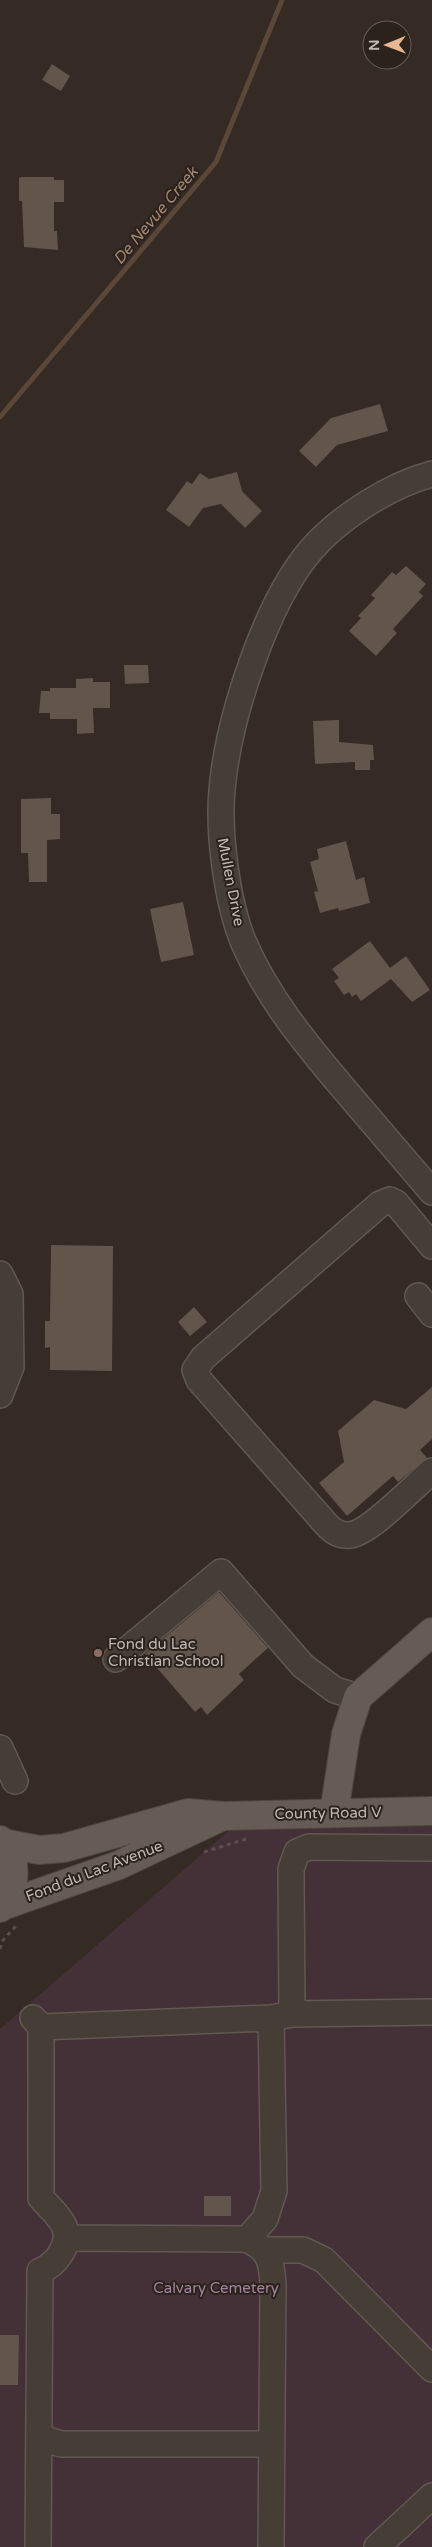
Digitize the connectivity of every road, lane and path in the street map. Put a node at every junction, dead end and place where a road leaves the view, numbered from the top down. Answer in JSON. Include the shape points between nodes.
{"nodes":[{"id":1,"x":432,"y":474,"type":"edge"},
{"id":2,"x":432,"y":1192,"type":"edge"},
{"id":3,"x":428,"y":1233,"type":"edge"},
{"id":4,"x":0,"y":1274,"type":"edge"},
{"id":5,"x":0,"y":1395,"type":"edge"},
{"id":6,"x":432,"y":1471,"type":"edge"},
{"id":7,"x":432,"y":1632,"type":"edge"},
{"id":8,"x":116,"y":1660,"type":"dead end"},
{"id":9,"x":358,"y":1697,"type":"junction"},
{"id":10,"x":0,"y":1748,"type":"edge"},
{"id":11,"x":15,"y":1781,"type":"dead end"},
{"id":12,"x":432,"y":1811,"type":"edge"},
{"id":13,"x":334,"y":1813,"type":"junction"},
{"id":14,"x":224,"y":1816,"type":"junction"},
{"id":15,"x":253,"y":1838,"type":"dead end"},
{"id":16,"x":2,"y":1841,"type":"edge"},
{"id":17,"x":432,"y":1848,"type":"edge"},
{"id":18,"x":199,"y":1853,"type":"dead end"},
{"id":19,"x":8,"y":1912,"type":"edge"},
{"id":20,"x":0,"y":1948,"type":"edge"},
{"id":21,"x":432,"y":2012,"type":"edge"},
{"id":22,"x":281,"y":2016,"type":"junction"},
{"id":23,"x":66,"y":2238,"type":"junction"},
{"id":24,"x":256,"y":2245,"type":"junction"},
{"id":25,"x":432,"y":2369,"type":"edge"},
{"id":26,"x":39,"y":2437,"type":"junction"},
{"id":27,"x":272,"y":2444,"type":"junction"},
{"id":28,"x":432,"y":2496,"type":"edge"},
{"id":29,"x":38,"y":2547,"type":"edge"},
{"id":30,"x":272,"y":2547,"type":"edge"},
{"id":31,"x":378,"y":2547,"type":"edge"}],
"edges":[{"from":1,"to":2,"type":"street","name":"Mullen Drive","via":[[390,490],[364,506],[311,549],[289,581],[263,636],[232,729],[222,790],[222,833],[228,878],[242,938],[262,979],[303,1040]]},
{"from":3,"to":6,"type":"street","via":[[396,1203],[390,1200],[380,1204],[203,1358],[195,1370],[205,1387],[337,1533],[351,1535],[368,1528]]},
{"from":4,"to":5,"type":"street","via":[[10,1294],[11,1367]]},
{"from":7,"to":9,"type":"main road"},
{"from":8,"to":9,"type":"street","via":[[221,1572],[303,1666],[335,1690]]},
{"from":9,"to":13,"type":"main road","via":[[346,1734]]},
{"from":10,"to":11,"type":"street"},
{"from":12,"to":13,"type":"main road","name":"County Road V"},
{"from":13,"to":14,"type":"main road","name":"County Road V"},
{"from":14,"to":16,"type":"main road","name":"Fond du Lac Avenue","via":[[188,1813],[64,1848],[39,1850]]},
{"from":14,"to":19,"type":"main road","name":"Fond du Lac Avenue"},
{"from":15,"to":18,"type":"path"},
{"from":16,"to":19,"type":"main road","via":[[14,1868]]},
{"from":17,"to":22,"type":"street","via":[[309,1847],[297,1852],[290,1868]]},
{"from":19,"to":20,"type":"path"},
{"from":21,"to":22,"type":"street"},
{"from":22,"to":23,"type":"street","via":[[37,2022],[40,2198],[64,2227]]},
{"from":22,"to":24,"type":"street","via":[[274,2191]]},
{"from":23,"to":24,"type":"street"},
{"from":23,"to":26,"type":"street","via":[[61,2253],[40,2271]]},
{"from":24,"to":25,"type":"street","via":[[303,2250],[324,2260]]},
{"from":24,"to":27,"type":"street","via":[[271,2260],[272,2270]]},
{"from":26,"to":27,"type":"street","via":[[61,2444]]},
{"from":26,"to":29,"type":"street"},
{"from":27,"to":30,"type":"street"},
{"from":28,"to":31,"type":"street"}]}
